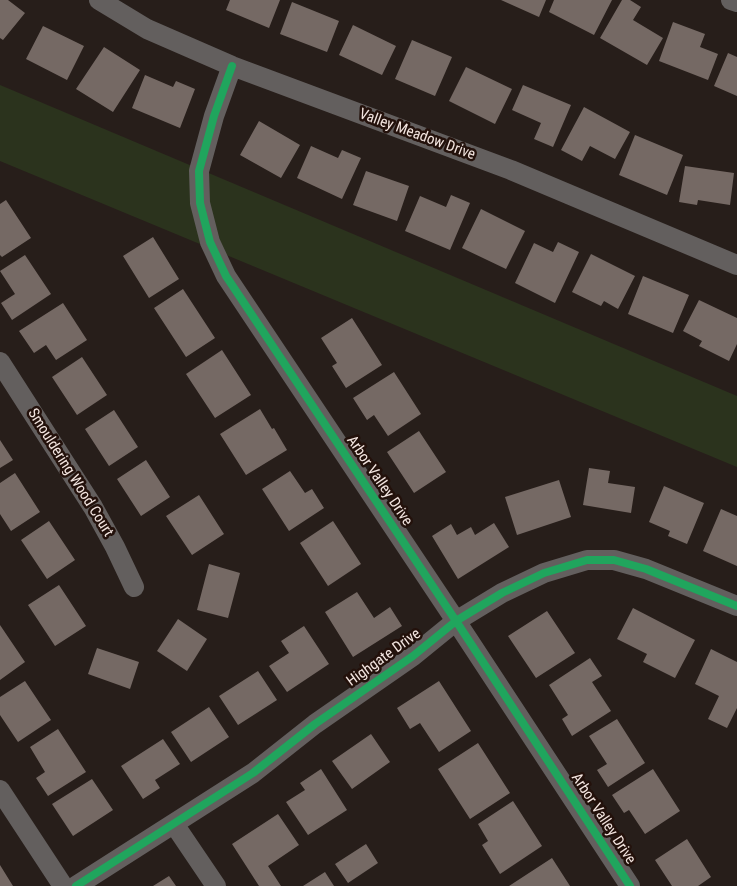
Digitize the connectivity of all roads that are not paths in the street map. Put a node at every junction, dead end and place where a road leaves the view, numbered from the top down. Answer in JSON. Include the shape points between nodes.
{"nodes":[{"id":1,"x":99,"y":0,"type":"edge"},
{"id":2,"x":731,"y":0,"type":"edge"},
{"id":3,"x":737,"y":2,"type":"edge"},
{"id":4,"x":232,"y":66,"type":"junction"},
{"id":5,"x":737,"y":265,"type":"edge"},
{"id":6,"x":0,"y":362,"type":"edge"},
{"id":7,"x":134,"y":587,"type":"dead end"},
{"id":8,"x":737,"y":606,"type":"edge"},
{"id":9,"x":456,"y":621,"type":"junction"},
{"id":10,"x":0,"y":790,"type":"edge"},
{"id":11,"x":174,"y":824,"type":"junction"},
{"id":12,"x":63,"y":886,"type":"edge"},
{"id":13,"x":76,"y":886,"type":"edge"},
{"id":14,"x":216,"y":886,"type":"edge"},
{"id":15,"x":630,"y":886,"type":"edge"}],
"edges":[{"from":1,"to":4,"type":"street","name":"Valley Meadow Drive","via":[[147,29]]},
{"from":2,"to":3,"type":"street"},
{"from":4,"to":5,"type":"street","name":"Valley Meadow Drive","via":[[511,170]]},
{"from":4,"to":9,"type":"street","name":"Arbor Valley Drive","via":[[199,171],[200,203],[210,242],[226,276]]},
{"from":6,"to":7,"type":"street","name":"Smouldering Wood Court","via":[[93,507]]},
{"from":8,"to":9,"type":"street","name":"Highgate Drive","via":[[646,569],[614,560],[586,560],[544,573],[502,593]]},
{"from":9,"to":11,"type":"street","name":"Highgate Drive","via":[[253,773]]},
{"from":9,"to":15,"type":"street","name":"Arbor Valley Drive"},
{"from":10,"to":12,"type":"street"},
{"from":11,"to":13,"type":"street","name":"Highgate Drive"},
{"from":11,"to":14,"type":"street"}]}
